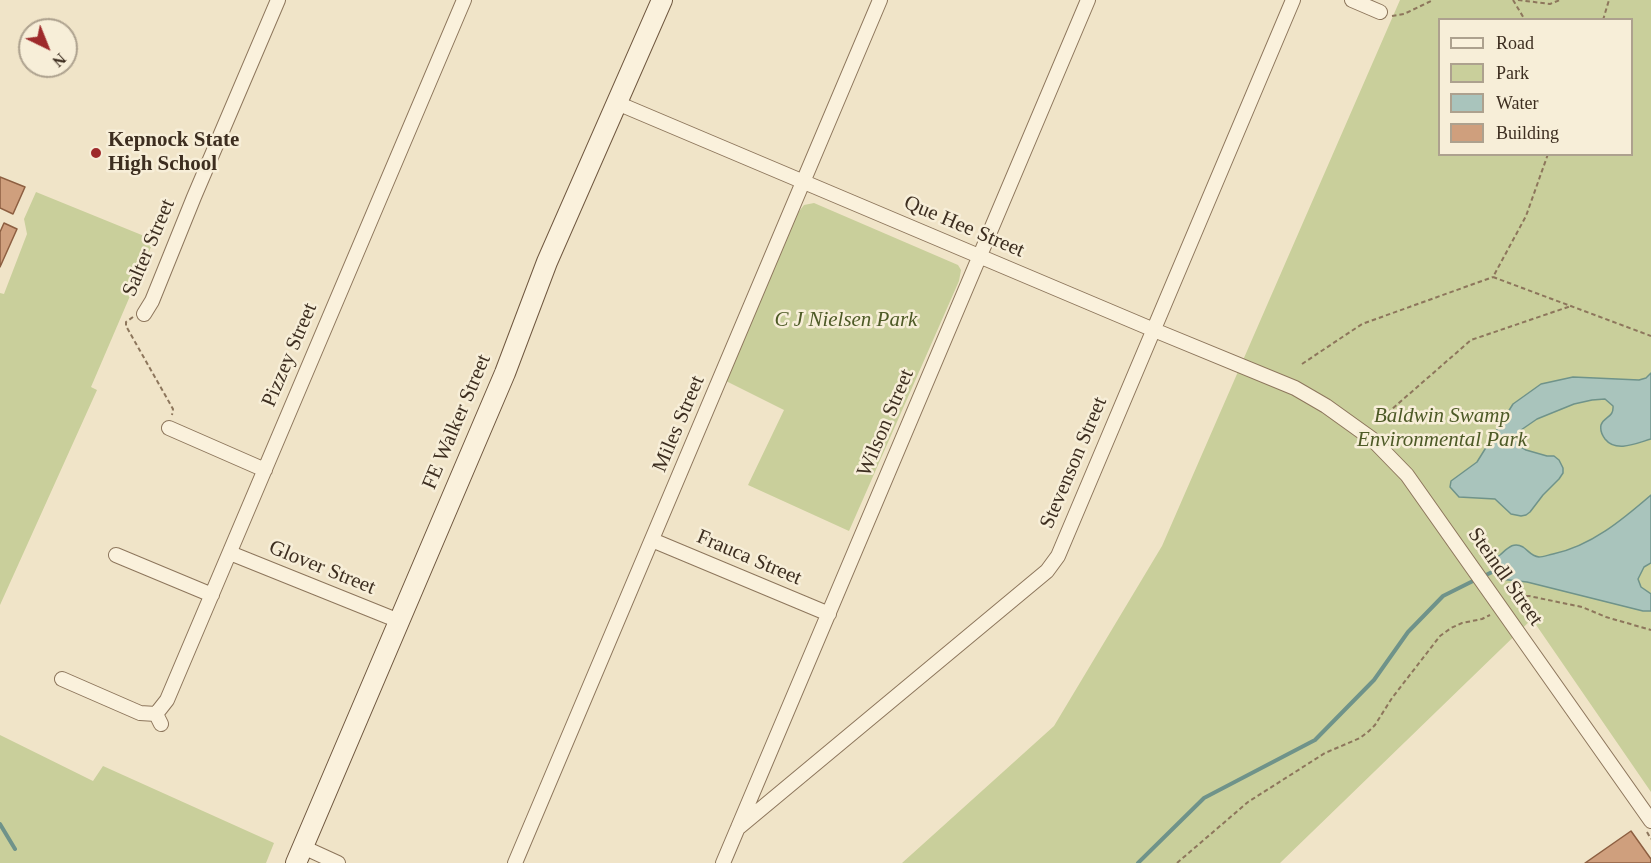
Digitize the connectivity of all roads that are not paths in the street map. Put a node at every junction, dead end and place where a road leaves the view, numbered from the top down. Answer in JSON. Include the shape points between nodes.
{"nodes":[{"id":1,"x":278,"y":0,"type":"edge"},
{"id":2,"x":464,"y":0,"type":"edge"},
{"id":3,"x":662,"y":0,"type":"edge"},
{"id":4,"x":880,"y":0,"type":"edge"},
{"id":5,"x":1088,"y":0,"type":"edge"},
{"id":6,"x":1293,"y":0,"type":"edge"},
{"id":7,"x":1352,"y":0,"type":"edge"},
{"id":8,"x":1380,"y":12,"type":"road end"},
{"id":9,"x":617,"y":103,"type":"junction"},
{"id":10,"x":804,"y":182,"type":"junction"},
{"id":11,"x":979,"y":257,"type":"junction"},
{"id":12,"x":144,"y":314,"type":"road end"},
{"id":13,"x":1154,"y":330,"type":"junction"},
{"id":14,"x":1295,"y":388,"type":"joint"},
{"id":15,"x":169,"y":428,"type":"road end"},
{"id":16,"x":265,"y":470,"type":"junction"},
{"id":17,"x":652,"y":540,"type":"junction"},
{"id":18,"x":230,"y":553,"type":"junction"},
{"id":19,"x":116,"y":555,"type":"dead end"},
{"id":20,"x":212,"y":596,"type":"junction"},
{"id":21,"x":829,"y":614,"type":"junction"},
{"id":22,"x":399,"y":621,"type":"junction"},
{"id":23,"x":62,"y":679,"type":"dead end"},
{"id":24,"x":1651,"y":821,"type":"edge"},
{"id":25,"x":738,"y":828,"type":"junction"},
{"id":26,"x":299,"y":855,"type":"edge"},
{"id":27,"x":338,"y":863,"type":"edge"},
{"id":28,"x":515,"y":863,"type":"edge"},
{"id":29,"x":723,"y":863,"type":"edge"}],
"edges":[{"from":1,"to":12,"type":"street","name":"Salter Street"},
{"from":2,"to":16,"type":"street","name":"Pizzey Street"},
{"from":3,"to":9,"type":"main road","name":"FE Walker Street"},
{"from":4,"to":10,"type":"street","name":"Miles Street"},
{"from":5,"to":11,"type":"street","name":"Wilson Street"},
{"from":6,"to":13,"type":"street","name":"Stevenson Street"},
{"from":7,"to":8,"type":"street"},
{"from":9,"to":10,"type":"street","name":"Que Hee Street"},
{"from":9,"to":22,"type":"main road","name":"FE Walker Street"},
{"from":10,"to":11,"type":"street","name":"Que Hee Street"},
{"from":10,"to":17,"type":"street","name":"Miles Street"},
{"from":11,"to":13,"type":"street","name":"Que Hee Street"},
{"from":11,"to":21,"type":"street","name":"Wilson Street"},
{"from":13,"to":14,"type":"street","name":"Que Hee Street"},
{"from":13,"to":25,"type":"street","name":"Stevenson Street","via":[[1053,563]]},
{"from":14,"to":24,"type":"street","name":"Steindl Street","via":[[1372,439],[1407,475]]},
{"from":15,"to":16,"type":"street"},
{"from":16,"to":18,"type":"street","name":"Pizzey Street"},
{"from":17,"to":21,"type":"street","name":"Frauca Street"},
{"from":17,"to":28,"type":"street","name":"Miles Street"},
{"from":18,"to":20,"type":"street","name":"Pizzey Street"},
{"from":18,"to":22,"type":"street","name":"Glover Street"},
{"from":19,"to":20,"type":"street"},
{"from":20,"to":23,"type":"street","name":"Pizzey Street","via":[[158,719]]},
{"from":21,"to":25,"type":"street","name":"Wilson Street"},
{"from":22,"to":26,"type":"main road","name":"FE Walker Street"},
{"from":25,"to":29,"type":"street","name":"Wilson Street"},
{"from":26,"to":27,"type":"street"}]}
